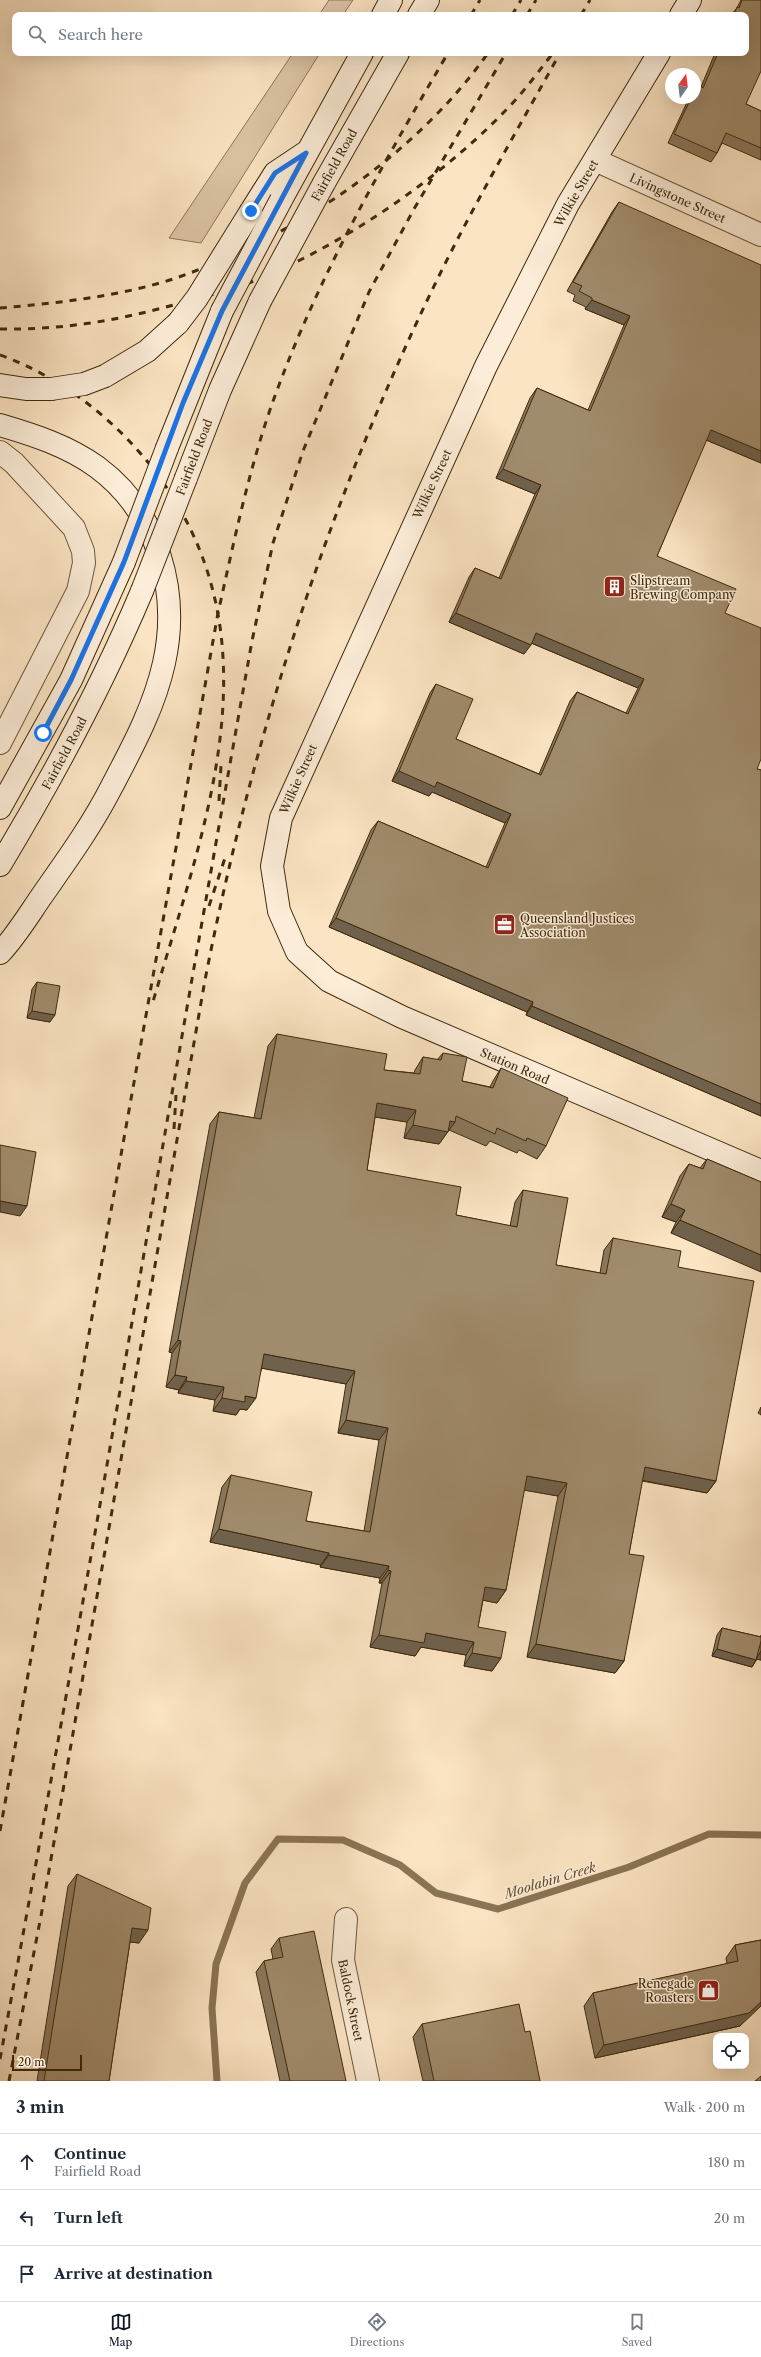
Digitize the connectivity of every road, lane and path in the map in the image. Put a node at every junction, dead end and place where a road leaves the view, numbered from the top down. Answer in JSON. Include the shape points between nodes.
{"nodes":[{"id":1,"x":391,"y":0,"type":"edge"},
{"id":2,"x":428,"y":0,"type":"edge"},
{"id":3,"x":690,"y":0,"type":"edge"},
{"id":4,"x":385,"y":12,"type":"edge"},
{"id":5,"x":421,"y":12,"type":"edge"},
{"id":6,"x":683,"y":12,"type":"edge"},
{"id":7,"x":360,"y":56,"type":"edge"},
{"id":8,"x":396,"y":56,"type":"edge"},
{"id":9,"x":657,"y":56,"type":"edge"},
{"id":10,"x":306,"y":153,"type":"junction"},
{"id":11,"x":595,"y":160,"type":"junction"},
{"id":12,"x":761,"y":235,"type":"edge"},
{"id":13,"x":0,"y":385,"type":"edge"},
{"id":14,"x":0,"y":425,"type":"edge"},
{"id":15,"x":0,"y":452,"type":"edge"},
{"id":16,"x":0,"y":743,"type":"edge"},
{"id":17,"x":0,"y":808,"type":"edge"},
{"id":18,"x":0,"y":865,"type":"edge"},
{"id":19,"x":288,"y":935,"type":"joint"},
{"id":20,"x":0,"y":953,"type":"edge"},
{"id":21,"x":761,"y":1171,"type":"edge"},
{"id":22,"x":346,"y":1919,"type":"dead end"},
{"id":23,"x":368,"y":2081,"type":"edge"}],
"edges":[{"from":1,"to":4,"type":"main road"},
{"from":2,"to":5,"type":"main road"},
{"from":3,"to":6,"type":"main road"},
{"from":7,"to":10,"type":"main road"},
{"from":8,"to":18,"type":"main road","name":"Fairfield Road","bridge":true,"via":[[260,300],[223,382],[142,591],[93,700]]},
{"from":9,"to":11,"type":"main road","name":"Wilkie Street"},
{"from":10,"to":13,"type":"main road","bridge":true,"via":[[275,173],[197,298],[178,323],[147,351],[105,376],[84,384],[51,389]]},
{"from":10,"to":17,"type":"main road","bridge":true,"via":[[222,311],[124,562],[71,680]]},
{"from":11,"to":12,"type":"main road","name":"Livingstone Street"},
{"from":11,"to":19,"type":"main road","name":"Wilkie Street","via":[[568,204],[486,366],[281,818],[272,866],[278,911]]},
{"from":14,"to":20,"type":"main road","via":[[32,435],[77,455],[96,467],[124,492],[148,528],[156,548],[165,573],[170,612],[164,664],[140,733],[90,827]]},
{"from":15,"to":16,"type":"main road","via":[[14,463],[74,528],[82,546],[84,563],[78,591]]},
{"from":19,"to":21,"type":"main road","name":"Station Road","via":[[297,952],[329,981],[402,1017]]},
{"from":22,"to":23,"type":"main road","name":"Baldock Street","via":[[343,1960]]}]}
